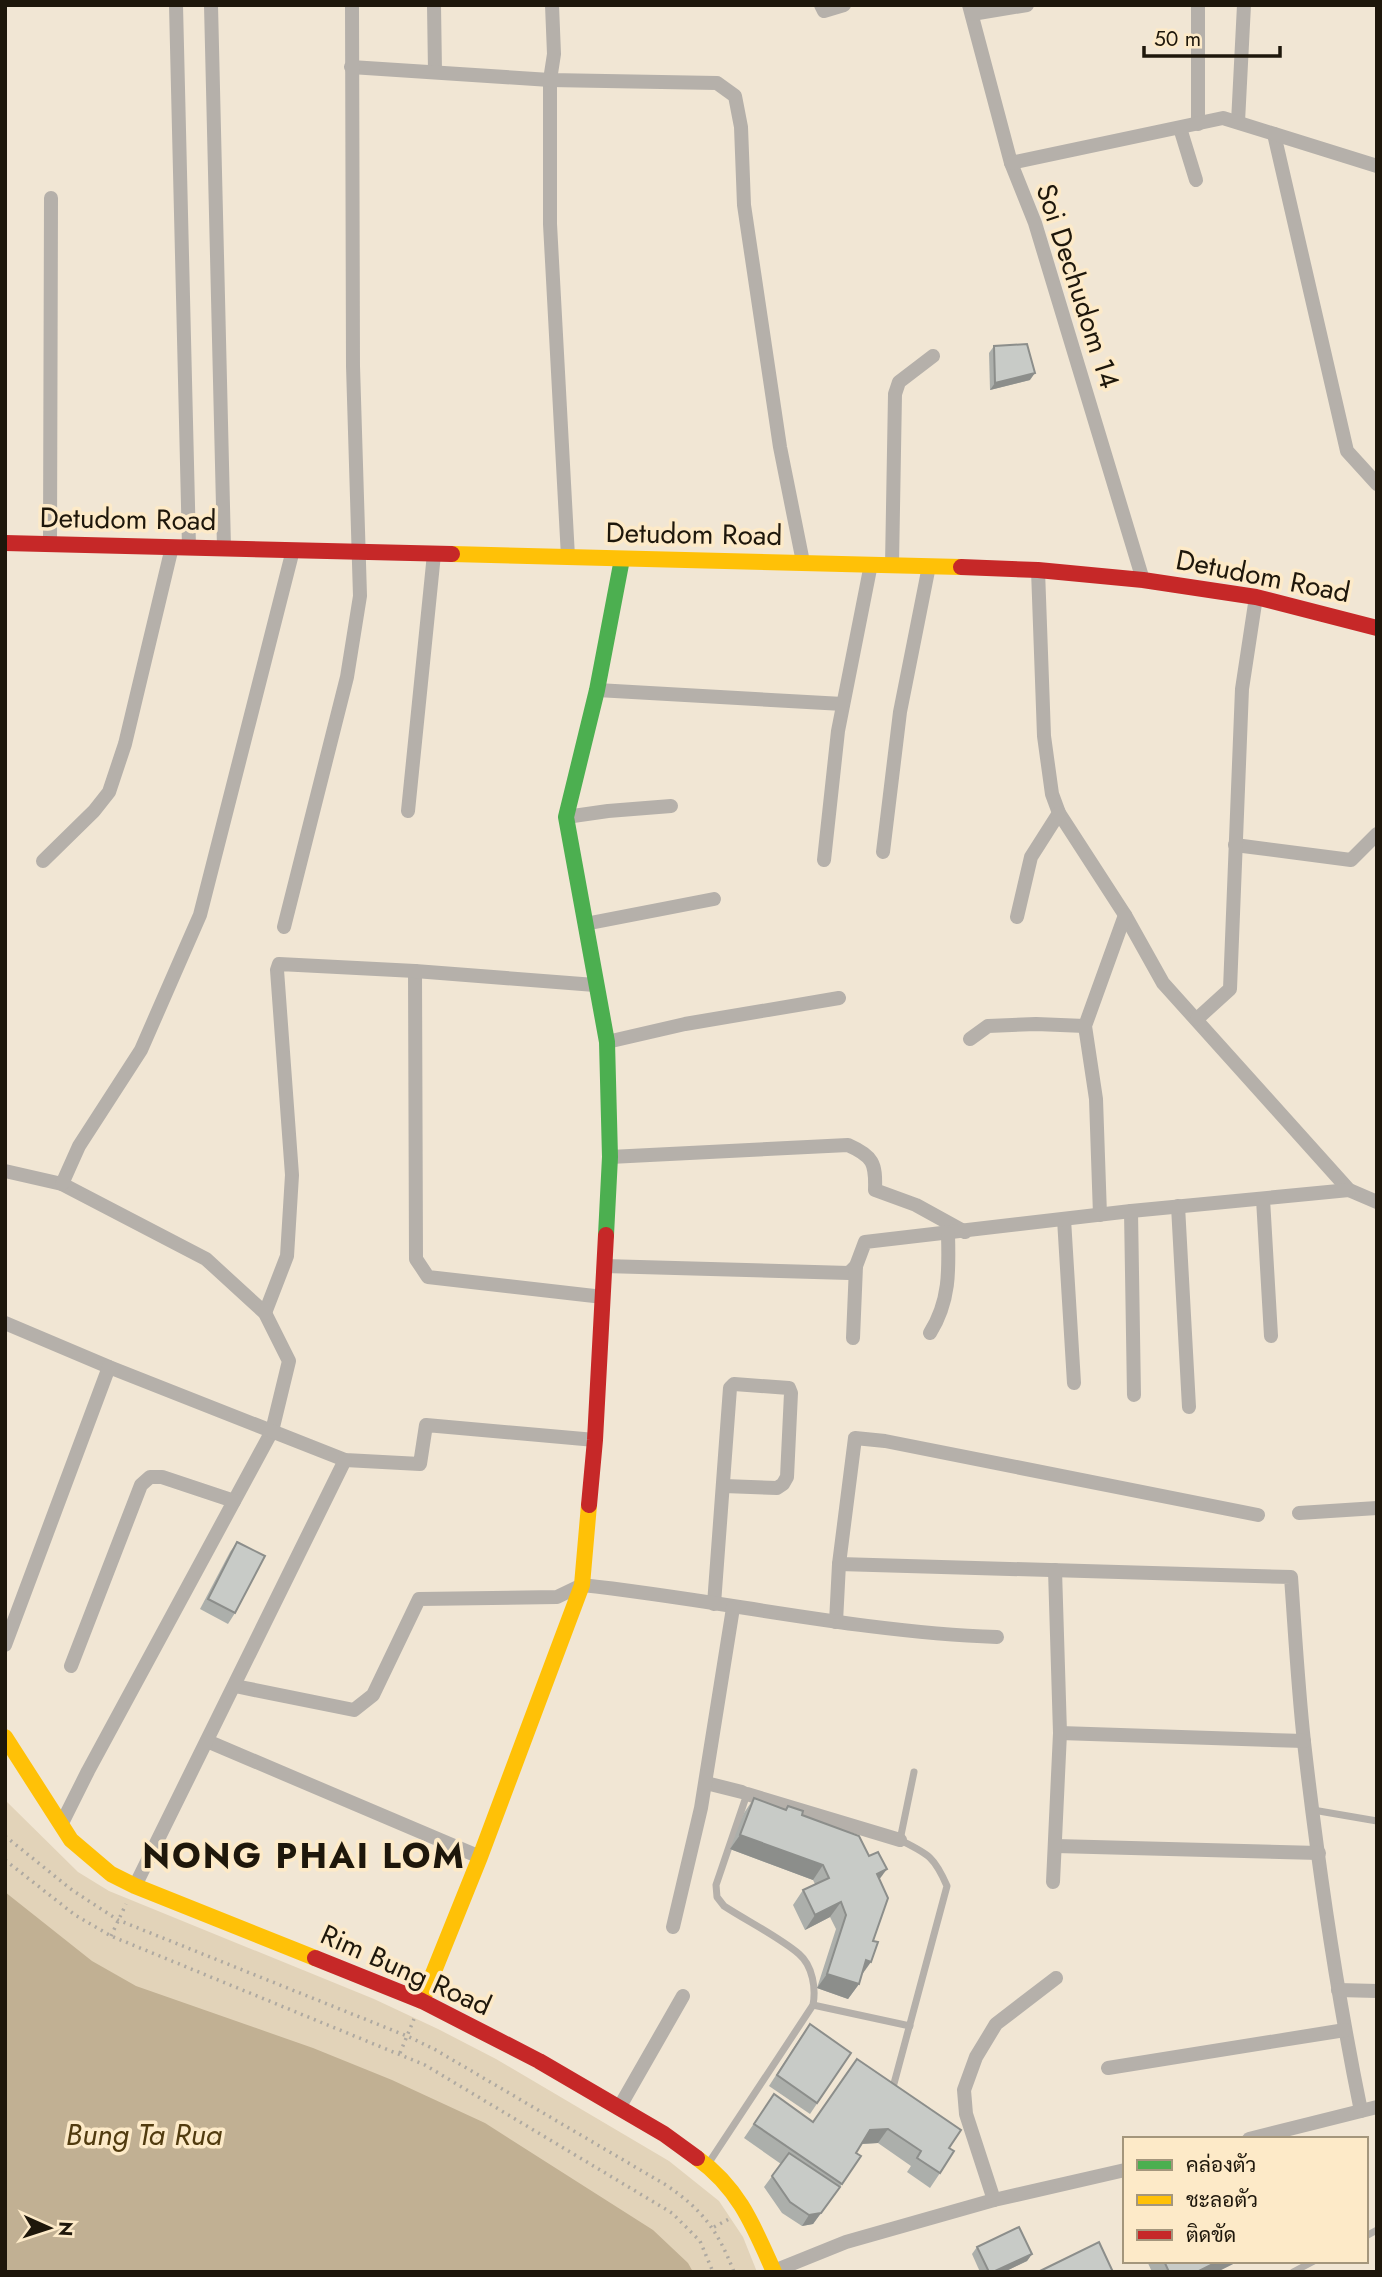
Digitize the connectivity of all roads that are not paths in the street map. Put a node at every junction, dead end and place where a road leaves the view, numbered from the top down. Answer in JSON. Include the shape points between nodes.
{"nodes":[{"id":1,"x":176,"y":5,"type":"edge"},
{"id":2,"x":211,"y":5,"type":"edge"},
{"id":3,"x":352,"y":5,"type":"edge"},
{"id":4,"x":434,"y":5,"type":"edge"},
{"id":5,"x":552,"y":5,"type":"edge"},
{"id":6,"x":821,"y":5,"type":"edge"},
{"id":7,"x":845,"y":5,"type":"edge"},
{"id":8,"x":1027,"y":5,"type":"edge"},
{"id":9,"x":1198,"y":5,"type":"edge"},
{"id":10,"x":1244,"y":5,"type":"edge"},
{"id":11,"x":970,"y":10,"type":"edge"},
{"id":12,"x":351,"y":67,"type":"junction"},
{"id":13,"x":435,"y":72,"type":"junction"},
{"id":14,"x":550,"y":80,"type":"junction"},
{"id":15,"x":1238,"y":122,"type":"junction"},
{"id":16,"x":1198,"y":124,"type":"junction"},
{"id":17,"x":1180,"y":128,"type":"junction"},
{"id":18,"x":1274,"y":134,"type":"junction"},
{"id":19,"x":1011,"y":163,"type":"junction"},
{"id":20,"x":1377,"y":166,"type":"edge"},
{"id":21,"x":1196,"y":180,"type":"dead end"},
{"id":22,"x":51,"y":198,"type":"dead end"},
{"id":23,"x":933,"y":356,"type":"dead end"},
{"id":24,"x":1377,"y":484,"type":"edge"},
{"id":25,"x":5,"y":543,"type":"edge"},
{"id":26,"x":50,"y":544,"type":"junction"},
{"id":27,"x":172,"y":547,"type":"junction"},
{"id":28,"x":189,"y":547,"type":"junction"},
{"id":29,"x":224,"y":548,"type":"junction"},
{"id":30,"x":293,"y":550,"type":"junction"},
{"id":31,"x":360,"y":552,"type":"junction"},
{"id":32,"x":435,"y":554,"type":"junction"},
{"id":33,"x":568,"y":557,"type":"junction"},
{"id":34,"x":622,"y":559,"type":"junction"},
{"id":35,"x":803,"y":562,"type":"junction"},
{"id":36,"x":871,"y":564,"type":"junction"},
{"id":37,"x":892,"y":565,"type":"junction"},
{"id":38,"x":929,"y":566,"type":"junction"},
{"id":39,"x":1038,"y":570,"type":"junction"},
{"id":40,"x":1143,"y":580,"type":"junction"},
{"id":41,"x":1256,"y":597,"type":"junction"},
{"id":42,"x":1377,"y":628,"type":"edge"},
{"id":43,"x":597,"y":690,"type":"junction"},
{"id":44,"x":843,"y":704,"type":"junction"},
{"id":45,"x":671,"y":806,"type":"dead end"},
{"id":46,"x":408,"y":811,"type":"dead end"},
{"id":47,"x":1059,"y":813,"type":"junction"},
{"id":48,"x":566,"y":817,"type":"junction"},
{"id":49,"x":1377,"y":834,"type":"edge"},
{"id":50,"x":1235,"y":845,"type":"junction"},
{"id":51,"x":883,"y":852,"type":"dead end"},
{"id":52,"x":824,"y":860,"type":"dead end"},
{"id":53,"x":43,"y":861,"type":"dead end"},
{"id":54,"x":714,"y":899,"type":"dead end"},
{"id":55,"x":1125,"y":915,"type":"junction"},
{"id":56,"x":1017,"y":917,"type":"dead end"},
{"id":57,"x":585,"y":924,"type":"junction"},
{"id":58,"x":284,"y":927,"type":"dead end"},
{"id":59,"x":415,"y":971,"type":"junction"},
{"id":60,"x":595,"y":985,"type":"junction"},
{"id":61,"x":839,"y":998,"type":"dead end"},
{"id":62,"x":1197,"y":1019,"type":"junction"},
{"id":63,"x":1085,"y":1026,"type":"junction"},
{"id":64,"x":970,"y":1039,"type":"dead end"},
{"id":65,"x":607,"y":1042,"type":"junction"},
{"id":66,"x":610,"y":1157,"type":"junction"},
{"id":67,"x":5,"y":1171,"type":"edge"},
{"id":68,"x":62,"y":1184,"type":"junction"},
{"id":69,"x":1349,"y":1190,"type":"junction"},
{"id":70,"x":1263,"y":1199,"type":"junction"},
{"id":71,"x":1377,"y":1202,"type":"edge"},
{"id":72,"x":1178,"y":1206,"type":"junction"},
{"id":73,"x":1131,"y":1211,"type":"junction"},
{"id":74,"x":1100,"y":1214,"type":"junction"},
{"id":75,"x":1064,"y":1219,"type":"junction"},
{"id":76,"x":965,"y":1232,"type":"junction"},
{"id":77,"x":948,"y":1234,"type":"junction"},
{"id":78,"x":604,"y":1266,"type":"junction"},
{"id":79,"x":856,"y":1266,"type":"junction"},
{"id":80,"x":603,"y":1297,"type":"junction"},
{"id":81,"x":265,"y":1313,"type":"junction"},
{"id":82,"x":5,"y":1323,"type":"edge"},
{"id":83,"x":930,"y":1333,"type":"dead end"},
{"id":84,"x":1271,"y":1336,"type":"dead end"},
{"id":85,"x":853,"y":1338,"type":"dead end"},
{"id":86,"x":109,"y":1367,"type":"junction"},
{"id":87,"x":1074,"y":1383,"type":"dead end"},
{"id":88,"x":1134,"y":1395,"type":"dead end"},
{"id":89,"x":1189,"y":1408,"type":"dead end"},
{"id":90,"x":272,"y":1431,"type":"junction"},
{"id":91,"x":595,"y":1440,"type":"junction"},
{"id":92,"x":345,"y":1460,"type":"junction"},
{"id":93,"x":724,"y":1486,"type":"junction"},
{"id":94,"x":234,"y":1501,"type":"junction"},
{"id":95,"x":1377,"y":1508,"type":"edge"},
{"id":96,"x":1299,"y":1513,"type":"dead end"},
{"id":97,"x":1258,"y":1515,"type":"dead end"},
{"id":98,"x":839,"y":1564,"type":"junction"},
{"id":99,"x":1055,"y":1570,"type":"junction"},
{"id":100,"x":582,"y":1585,"type":"junction"},
{"id":101,"x":714,"y":1605,"type":"junction"},
{"id":102,"x":733,"y":1608,"type":"junction"},
{"id":103,"x":836,"y":1622,"type":"junction"},
{"id":104,"x":997,"y":1637,"type":"dead end"},
{"id":105,"x":5,"y":1645,"type":"edge"},
{"id":106,"x":71,"y":1666,"type":"dead end"},
{"id":107,"x":235,"y":1686,"type":"junction"},
{"id":108,"x":1060,"y":1733,"type":"junction"},
{"id":109,"x":5,"y":1737,"type":"edge"},
{"id":110,"x":207,"y":1741,"type":"junction"},
{"id":111,"x":1304,"y":1741,"type":"junction"},
{"id":112,"x":914,"y":1772,"type":"dead end"},
{"id":113,"x":706,"y":1783,"type":"junction"},
{"id":114,"x":745,"y":1793,"type":"junction"},
{"id":115,"x":1313,"y":1810,"type":"junction"},
{"id":116,"x":1377,"y":1821,"type":"edge"},
{"id":117,"x":61,"y":1825,"type":"junction"},
{"id":118,"x":900,"y":1840,"type":"junction"},
{"id":119,"x":1056,"y":1846,"type":"junction"},
{"id":120,"x":1319,"y":1853,"type":"junction"},
{"id":121,"x":480,"y":1857,"type":"junction"},
{"id":122,"x":1053,"y":1882,"type":"dead end"},
{"id":123,"x":135,"y":1886,"type":"junction"},
{"id":124,"x":673,"y":1927,"type":"dead end"},
{"id":125,"x":1056,"y":1978,"type":"dead end"},
{"id":126,"x":1338,"y":1990,"type":"junction"},
{"id":127,"x":1377,"y":1992,"type":"edge"},
{"id":128,"x":683,"y":1996,"type":"dead end"},
{"id":129,"x":422,"y":2001,"type":"junction"},
{"id":130,"x":813,"y":2006,"type":"junction"},
{"id":131,"x":910,"y":2026,"type":"junction"},
{"id":132,"x":1345,"y":2031,"type":"junction"},
{"id":133,"x":1108,"y":2068,"type":"dead end"},
{"id":134,"x":892,"y":2091,"type":"edge"},
{"id":135,"x":619,"y":2108,"type":"junction"},
{"id":136,"x":1377,"y":2108,"type":"edge"},
{"id":137,"x":1361,"y":2111,"type":"junction"},
{"id":138,"x":1257,"y":2137,"type":"edge"},
{"id":139,"x":708,"y":2165,"type":"junction"},
{"id":140,"x":1123,"y":2170,"type":"edge"},
{"id":141,"x":994,"y":2200,"type":"junction"},
{"id":142,"x":1310,"y":2263,"type":"edge"},
{"id":143,"x":774,"y":2272,"type":"edge"},
{"id":144,"x":1293,"y":2272,"type":"edge"}],
"edges":[{"from":1,"to":28,"type":"street"},
{"from":2,"to":29,"type":"street"},
{"from":3,"to":12,"type":"street"},
{"from":4,"to":13,"type":"street"},
{"from":5,"to":14,"type":"street"},
{"from":6,"to":7,"type":"street","via":[[824,10]]},
{"from":8,"to":11,"type":"street"},
{"from":9,"to":16,"type":"street"},
{"from":10,"to":15,"type":"street"},
{"from":11,"to":19,"type":"street","name":"Soi Dechudom 14"},
{"from":12,"to":13,"type":"street"},
{"from":12,"to":31,"type":"street","via":[[353,366]]},
{"from":13,"to":14,"type":"street"},
{"from":14,"to":33,"type":"street","via":[[550,224]]},
{"from":14,"to":35,"type":"street","via":[[717,83],[735,96],[744,205],[780,447]]},
{"from":15,"to":16,"type":"street","via":[[1223,118]]},
{"from":15,"to":18,"type":"street"},
{"from":16,"to":17,"type":"street"},
{"from":17,"to":19,"type":"street"},
{"from":17,"to":21,"type":"street"},
{"from":18,"to":20,"type":"street"},
{"from":18,"to":24,"type":"street","via":[[1347,451]]},
{"from":19,"to":40,"type":"street","name":"Soi Dechudom 14","via":[[1035,223]]},
{"from":22,"to":26,"type":"street"},
{"from":23,"to":37,"type":"street","via":[[899,382],[895,394]]},
{"from":25,"to":26,"type":"main road","name":"Detudom Road"},
{"from":26,"to":27,"type":"main road","name":"Detudom Road"},
{"from":27,"to":28,"type":"main road","name":"Detudom Road"},
{"from":27,"to":53,"type":"street","via":[[128,733],[109,792]]},
{"from":28,"to":29,"type":"main road","name":"Detudom Road"},
{"from":29,"to":30,"type":"main road","name":"Detudom Road"},
{"from":30,"to":31,"type":"main road","name":"Detudom Road"},
{"from":30,"to":68,"type":"street","via":[[200,915],[141,1049],[79,1146]]},
{"from":31,"to":32,"type":"main road","name":"Detudom Road"},
{"from":31,"to":58,"type":"street","via":[[360,596],[347,677]]},
{"from":32,"to":33,"type":"main road","name":"Detudom Road"},
{"from":32,"to":46,"type":"street"},
{"from":33,"to":34,"type":"main road","name":"Detudom Road"},
{"from":34,"to":35,"type":"main road","name":"Detudom Road"},
{"from":34,"to":43,"type":"main road"},
{"from":35,"to":36,"type":"main road","name":"Detudom Road"},
{"from":36,"to":37,"type":"main road","name":"Detudom Road"},
{"from":36,"to":44,"type":"street"},
{"from":37,"to":38,"type":"main road","name":"Detudom Road"},
{"from":38,"to":39,"type":"main road","name":"Detudom Road"},
{"from":38,"to":51,"type":"street","via":[[900,712]]},
{"from":39,"to":40,"type":"main road","name":"Detudom Road"},
{"from":39,"to":47,"type":"street","via":[[1044,736]]},
{"from":40,"to":41,"type":"main road","name":"Detudom Road"},
{"from":41,"to":42,"type":"main road","name":"Detudom Road"},
{"from":41,"to":50,"type":"street","via":[[1242,689]]},
{"from":43,"to":44,"type":"street"},
{"from":43,"to":48,"type":"main road"},
{"from":44,"to":52,"type":"street"},
{"from":45,"to":48,"type":"street"},
{"from":47,"to":55,"type":"street"},
{"from":47,"to":56,"type":"street","via":[[1031,857]]},
{"from":48,"to":57,"type":"main road"},
{"from":49,"to":50,"type":"street","via":[[1351,860]]},
{"from":50,"to":62,"type":"street","via":[[1230,989]]},
{"from":54,"to":57,"type":"street"},
{"from":55,"to":62,"type":"street","via":[[1163,983]]},
{"from":55,"to":63,"type":"street"},
{"from":57,"to":60,"type":"main road"},
{"from":59,"to":60,"type":"street"},
{"from":59,"to":80,"type":"street","via":[[416,1259],[428,1277]]},
{"from":59,"to":81,"type":"street","via":[[279,964],[292,1175],[286,1256]]},
{"from":60,"to":65,"type":"main road"},
{"from":61,"to":65,"type":"street"},
{"from":62,"to":69,"type":"street"},
{"from":63,"to":64,"type":"street","via":[[988,1026]]},
{"from":63,"to":74,"type":"street","via":[[1096,1099]]},
{"from":65,"to":66,"type":"main road"},
{"from":66,"to":76,"type":"street","via":[[848,1145],[864,1152],[876,1168],[875,1191],[916,1205]]},
{"from":66,"to":78,"type":"main road"},
{"from":67,"to":68,"type":"street"},
{"from":68,"to":81,"type":"street","via":[[206,1259]]},
{"from":69,"to":70,"type":"street"},
{"from":69,"to":71,"type":"street"},
{"from":70,"to":72,"type":"street"},
{"from":70,"to":84,"type":"street"},
{"from":72,"to":73,"type":"street"},
{"from":72,"to":89,"type":"street"},
{"from":73,"to":74,"type":"street"},
{"from":73,"to":88,"type":"street"},
{"from":74,"to":75,"type":"street"},
{"from":75,"to":76,"type":"street"},
{"from":75,"to":87,"type":"street"},
{"from":76,"to":77,"type":"street"},
{"from":77,"to":79,"type":"street","via":[[864,1242]]},
{"from":77,"to":83,"type":"street","via":[[948,1288],[940,1318]]},
{"from":78,"to":79,"type":"street","via":[[849,1273]]},
{"from":78,"to":80,"type":"main road"},
{"from":79,"to":85,"type":"street"},
{"from":80,"to":91,"type":"main road"},
{"from":81,"to":90,"type":"street","via":[[289,1361]]},
{"from":82,"to":86,"type":"street"},
{"from":86,"to":90,"type":"street"},
{"from":86,"to":105,"type":"street"},
{"from":90,"to":92,"type":"street"},
{"from":90,"to":94,"type":"street"},
{"from":91,"to":92,"type":"street","via":[[426,1425],[421,1464]]},
{"from":91,"to":100,"type":"main road"},
{"from":92,"to":107,"type":"street"},
{"from":93,"to":93,"type":"street","via":[[730,1388],[734,1384],[789,1388],[787,1477],[783,1484],[777,1488]]},
{"from":93,"to":101,"type":"street"},
{"from":94,"to":106,"type":"street","via":[[162,1477],[150,1476],[141,1485]]},
{"from":94,"to":117,"type":"street"},
{"from":95,"to":96,"type":"street"},
{"from":97,"to":98,"type":"street","via":[[855,1438]]},
{"from":98,"to":99,"type":"street"},
{"from":98,"to":103,"type":"street"},
{"from":99,"to":108,"type":"street"},
{"from":99,"to":111,"type":"street","via":[[1291,1577]]},
{"from":100,"to":101,"type":"street"},
{"from":100,"to":107,"type":"street","via":[[558,1597],[419,1599],[373,1695],[354,1710]]},
{"from":100,"to":121,"type":"main road"},
{"from":101,"to":102,"type":"street"},
{"from":102,"to":103,"type":"street"},
{"from":102,"to":113,"type":"street"},
{"from":103,"to":104,"type":"street"},
{"from":107,"to":110,"type":"street"},
{"from":108,"to":111,"type":"street"},
{"from":108,"to":119,"type":"street"},
{"from":109,"to":117,"type":"main road","name":"Rim Bung Road"},
{"from":110,"to":121,"type":"street"},
{"from":110,"to":123,"type":"street"},
{"from":111,"to":115,"type":"street"},
{"from":112,"to":118,"type":"lane"},
{"from":113,"to":114,"type":"street"},
{"from":113,"to":124,"type":"street"},
{"from":114,"to":118,"type":"street"},
{"from":114,"to":130,"type":"lane","via":[[716,1885],[717,1897],[800,1955],[810,1972]]},
{"from":115,"to":116,"type":"lane"},
{"from":115,"to":120,"type":"street"},
{"from":117,"to":123,"type":"main road","name":"Rim Bung Road","via":[[71,1840],[111,1874]]},
{"from":118,"to":131,"type":"lane","via":[[926,1852],[938,1864],[947,1886]]},
{"from":119,"to":120,"type":"street"},
{"from":119,"to":122,"type":"street"},
{"from":120,"to":126,"type":"street"},
{"from":121,"to":129,"type":"main road"},
{"from":123,"to":129,"type":"main road","name":"Rim Bung Road"},
{"from":125,"to":141,"type":"street","via":[[996,2024],[976,2057],[964,2090],[966,2114]]},
{"from":126,"to":127,"type":"street"},
{"from":126,"to":132,"type":"street"},
{"from":128,"to":135,"type":"street"},
{"from":129,"to":135,"type":"main road","name":"Rim Bung Road"},
{"from":130,"to":131,"type":"lane"},
{"from":130,"to":139,"type":"lane"},
{"from":131,"to":134,"type":"lane"},
{"from":132,"to":133,"type":"street"},
{"from":132,"to":137,"type":"street"},
{"from":135,"to":139,"type":"main road","name":"Rim Bung Road"},
{"from":136,"to":137,"type":"street"},
{"from":137,"to":138,"type":"street"},
{"from":139,"to":143,"type":"main road","name":"Rim Bung Road","via":[[746,2210]]},
{"from":140,"to":141,"type":"street"},
{"from":141,"to":143,"type":"street","via":[[846,2242]]},
{"from":142,"to":144,"type":"lane"}]}
